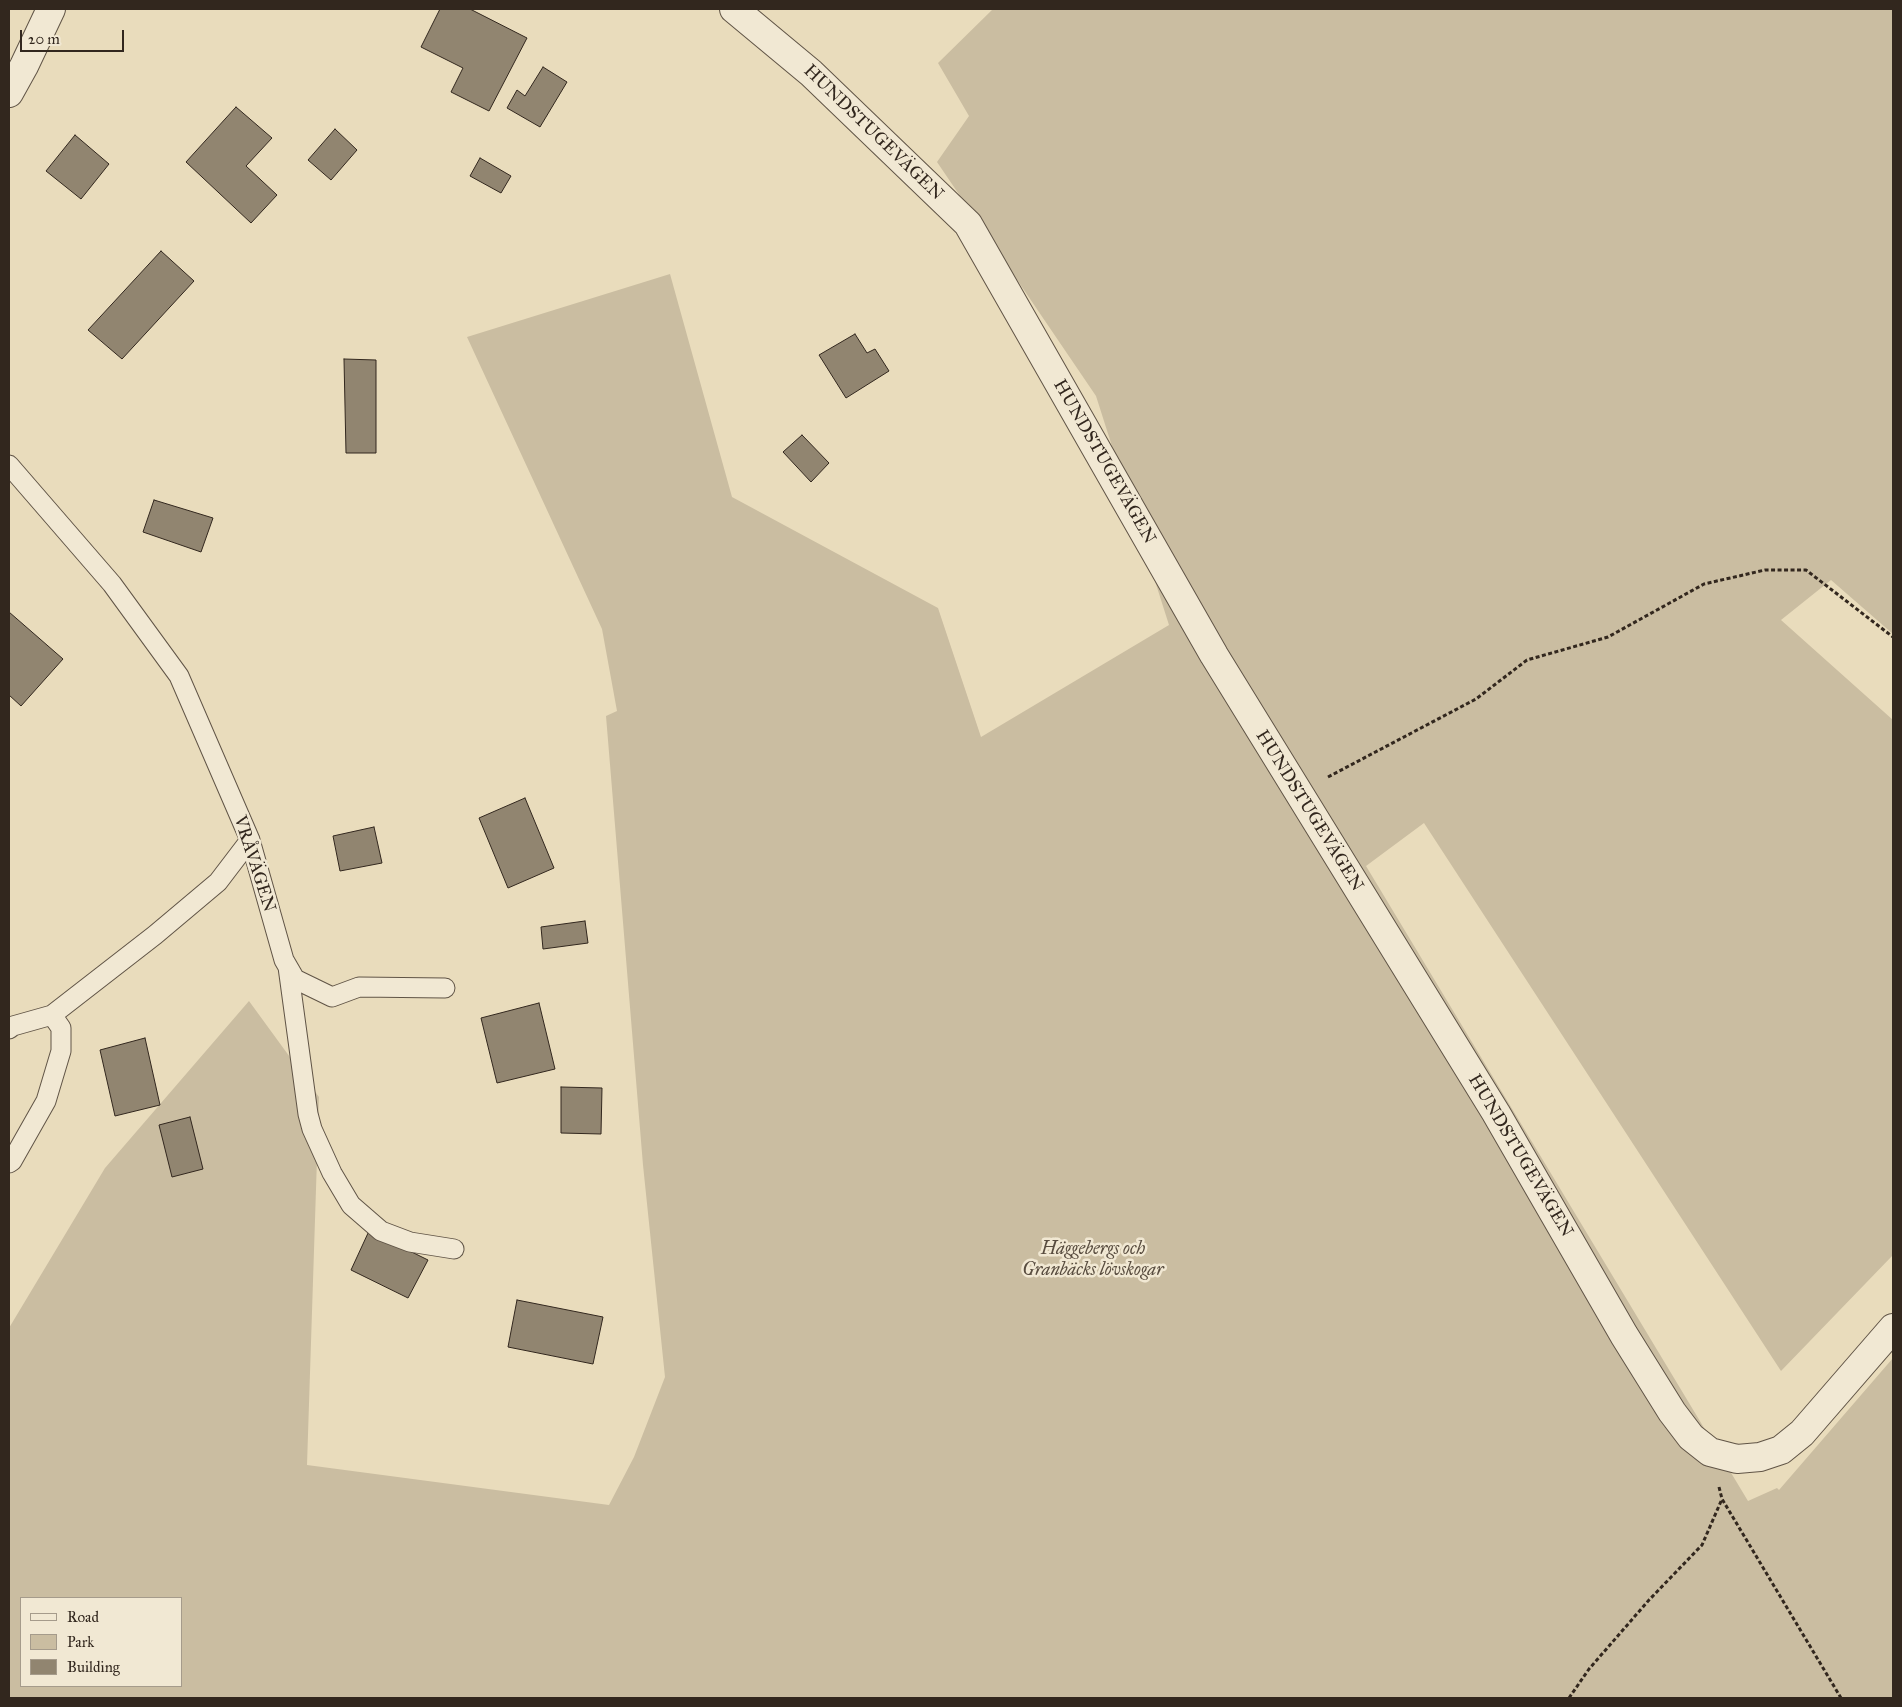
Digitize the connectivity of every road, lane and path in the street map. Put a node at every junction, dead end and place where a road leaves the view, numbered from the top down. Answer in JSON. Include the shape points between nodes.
{"nodes":[{"id":1,"x":51,"y":9,"type":"edge"},
{"id":2,"x":734,"y":9,"type":"edge"},
{"id":3,"x":9,"y":93,"type":"edge"},
{"id":4,"x":9,"y":465,"type":"edge"},
{"id":5,"x":1893,"y":637,"type":"edge"},
{"id":6,"x":1299,"y":794,"type":"junction"},
{"id":7,"x":250,"y":840,"type":"junction"},
{"id":8,"x":288,"y":967,"type":"junction"},
{"id":9,"x":444,"y":988,"type":"dead end"},
{"id":10,"x":52,"y":1015,"type":"junction"},
{"id":11,"x":9,"y":1029,"type":"edge"},
{"id":12,"x":9,"y":1163,"type":"edge"},
{"id":13,"x":454,"y":1249,"type":"dead end"},
{"id":14,"x":1893,"y":1328,"type":"edge"},
{"id":15,"x":1710,"y":1452,"type":"junction"},
{"id":16,"x":1722,"y":1500,"type":"junction"},
{"id":17,"x":1569,"y":1698,"type":"edge"},
{"id":18,"x":1841,"y":1698,"type":"edge"}],
"edges":[{"from":1,"to":3,"type":"street"},
{"from":2,"to":6,"type":"street","name":"HUNDSTUGEVÄGEN","via":[[811,73],[968,224],[1214,654]]},
{"from":4,"to":7,"type":"lane","name":"VRÅVÄGEN","via":[[112,584],[178,676]]},
{"from":5,"to":6,"type":"path","via":[[1806,570],[1765,570],[1704,584],[1608,637],[1528,660],[1476,699]]},
{"from":6,"to":15,"type":"street","name":"HUNDSTUGEVÄGEN","via":[[1496,1114],[1672,1412],[1690,1437]]},
{"from":7,"to":8,"type":"lane","name":"VRÅVÄGEN"},
{"from":7,"to":10,"type":"lane","via":[[218,882]]},
{"from":8,"to":9,"type":"lane","via":[[295,979],[332,997],[359,987]]},
{"from":8,"to":13,"type":"lane","name":"VRÅVÄGEN","via":[[308,1114],[332,1173],[352,1205],[381,1231],[410,1242]]},
{"from":10,"to":11,"type":"lane"},
{"from":10,"to":12,"type":"lane","via":[[61,1028],[61,1051],[46,1101]]},
{"from":14,"to":15,"type":"street","name":"HUNDSTUGEVÄGEN","via":[[1802,1433],[1781,1450],[1760,1457],[1737,1459]]},
{"from":15,"to":16,"type":"path"},
{"from":16,"to":17,"type":"path","via":[[1702,1545],[1589,1669]]},
{"from":16,"to":18,"type":"path"}]}
